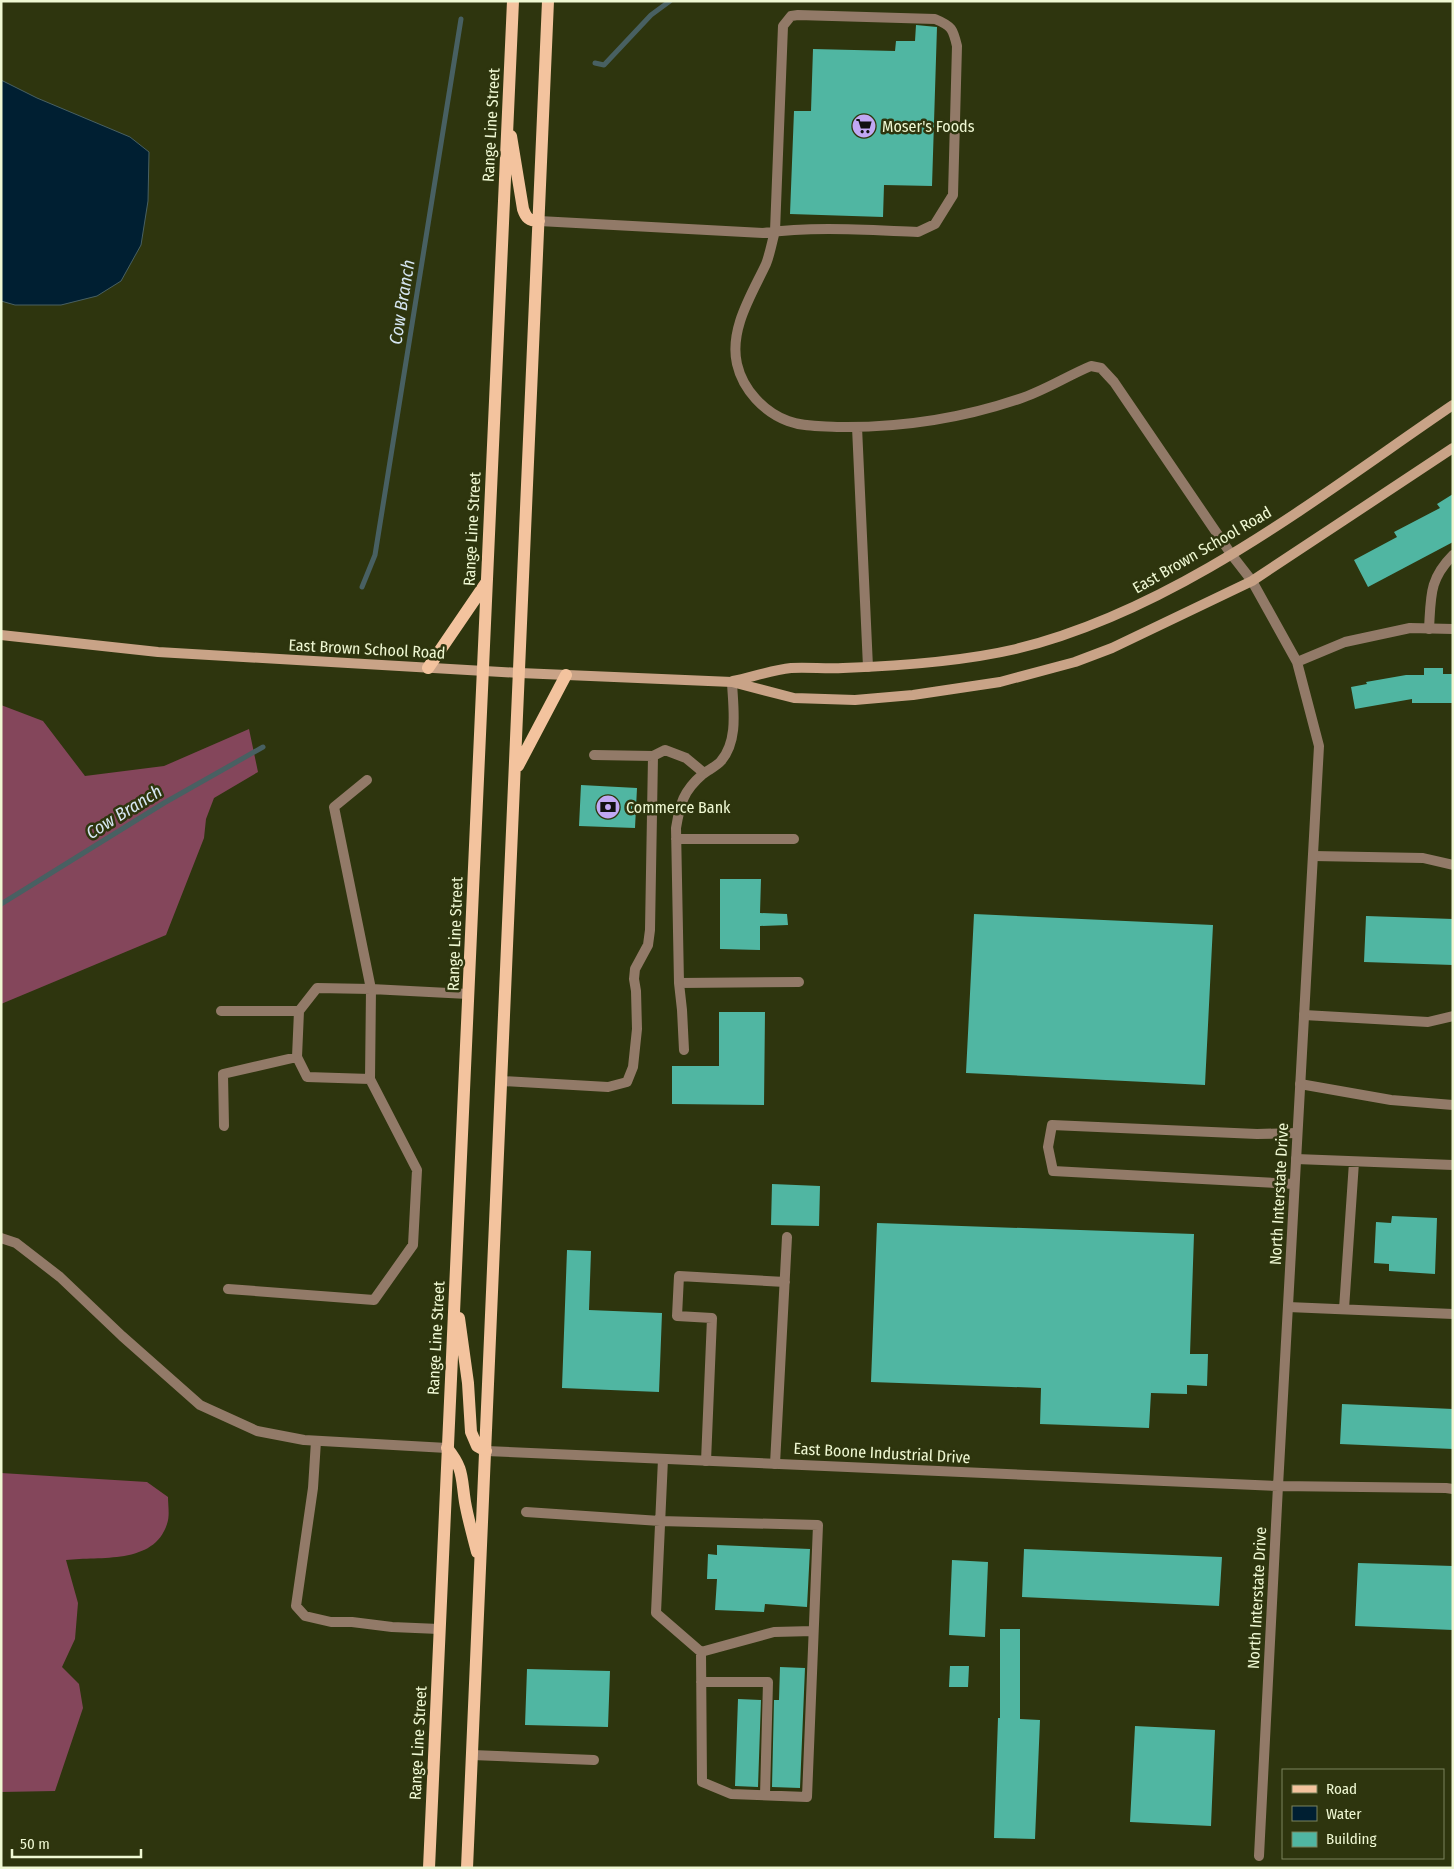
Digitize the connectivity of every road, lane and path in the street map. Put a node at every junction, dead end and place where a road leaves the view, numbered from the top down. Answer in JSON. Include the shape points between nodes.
{"nodes":[{"id":1,"x":513,"y":1,"type":"edge"},
{"id":2,"x":548,"y":1,"type":"edge"},
{"id":3,"x":508,"y":114,"type":"junction"},
{"id":4,"x":539,"y":221,"type":"junction"},
{"id":5,"x":775,"y":231,"type":"junction"},
{"id":6,"x":1453,"y":405,"type":"edge"},
{"id":7,"x":857,"y":427,"type":"junction"},
{"id":8,"x":1453,"y":448,"type":"edge"},
{"id":9,"x":1231,"y":554,"type":"junction"},
{"id":10,"x":1453,"y":554,"type":"edge"},
{"id":11,"x":1252,"y":581,"type":"junction"},
{"id":12,"x":486,"y":583,"type":"junction"},
{"id":13,"x":1429,"y":629,"type":"junction"},
{"id":14,"x":1453,"y":629,"type":"edge"},
{"id":15,"x":1,"y":636,"type":"edge"},
{"id":16,"x":1297,"y":662,"type":"junction"},
{"id":17,"x":868,"y":667,"type":"junction"},
{"id":18,"x":428,"y":668,"type":"junction"},
{"id":19,"x":482,"y":671,"type":"junction"},
{"id":20,"x":520,"y":673,"type":"junction"},
{"id":21,"x":566,"y":675,"type":"junction"},
{"id":22,"x":732,"y":682,"type":"junction"},
{"id":23,"x":594,"y":755,"type":"dead end"},
{"id":24,"x":652,"y":756,"type":"junction"},
{"id":25,"x":516,"y":770,"type":"junction"},
{"id":26,"x":704,"y":773,"type":"junction"},
{"id":27,"x":368,"y":780,"type":"dead end"},
{"id":28,"x":676,"y":839,"type":"junction"},
{"id":29,"x":794,"y":839,"type":"dead end"},
{"id":30,"x":1313,"y":856,"type":"junction"},
{"id":31,"x":1453,"y":865,"type":"edge"},
{"id":32,"x":799,"y":982,"type":"dead end"},
{"id":33,"x":679,"y":983,"type":"junction"},
{"id":34,"x":371,"y":989,"type":"junction"},
{"id":35,"x":468,"y":994,"type":"junction"},
{"id":36,"x":221,"y":1011,"type":"dead end"},
{"id":37,"x":299,"y":1011,"type":"junction"},
{"id":38,"x":1304,"y":1015,"type":"junction"},
{"id":39,"x":1453,"y":1016,"type":"edge"},
{"id":40,"x":684,"y":1050,"type":"dead end"},
{"id":41,"x":297,"y":1057,"type":"junction"},
{"id":42,"x":370,"y":1079,"type":"junction"},
{"id":43,"x":502,"y":1081,"type":"junction"},
{"id":44,"x":1300,"y":1084,"type":"junction"},
{"id":45,"x":1453,"y":1105,"type":"edge"},
{"id":46,"x":224,"y":1126,"type":"dead end"},
{"id":47,"x":1297,"y":1133,"type":"junction"},
{"id":48,"x":1296,"y":1159,"type":"junction"},
{"id":49,"x":1354,"y":1162,"type":"junction"},
{"id":50,"x":1453,"y":1165,"type":"edge"},
{"id":51,"x":1294,"y":1184,"type":"junction"},
{"id":52,"x":787,"y":1237,"type":"dead end"},
{"id":53,"x":1,"y":1238,"type":"edge"},
{"id":54,"x":455,"y":1282,"type":"junction"},
{"id":55,"x":785,"y":1282,"type":"junction"},
{"id":56,"x":228,"y":1289,"type":"dead end"},
{"id":57,"x":1288,"y":1308,"type":"junction"},
{"id":58,"x":1344,"y":1309,"type":"junction"},
{"id":59,"x":1453,"y":1314,"type":"edge"},
{"id":60,"x":316,"y":1441,"type":"junction"},
{"id":61,"x":447,"y":1448,"type":"junction"},
{"id":62,"x":486,"y":1451,"type":"junction"},
{"id":63,"x":663,"y":1459,"type":"junction"},
{"id":64,"x":706,"y":1461,"type":"junction"},
{"id":65,"x":776,"y":1464,"type":"junction"},
{"id":66,"x":1278,"y":1486,"type":"junction"},
{"id":67,"x":1453,"y":1489,"type":"edge"},
{"id":68,"x":526,"y":1512,"type":"dead end"},
{"id":69,"x":660,"y":1521,"type":"junction"},
{"id":70,"x":480,"y":1567,"type":"junction"},
{"id":71,"x":439,"y":1628,"type":"junction"},
{"id":72,"x":813,"y":1631,"type":"junction"},
{"id":73,"x":701,"y":1652,"type":"junction"},
{"id":74,"x":702,"y":1682,"type":"junction"},
{"id":75,"x":472,"y":1755,"type":"junction"},
{"id":76,"x":594,"y":1760,"type":"dead end"},
{"id":77,"x":765,"y":1795,"type":"junction"},
{"id":78,"x":1259,"y":1856,"type":"dead end"},
{"id":79,"x":428,"y":1868,"type":"edge"},
{"id":80,"x":467,"y":1868,"type":"edge"}],
"edges":[{"from":1,"to":3,"type":"main road","name":"Range Line Street"},
{"from":2,"to":4,"type":"main road"},
{"from":3,"to":4,"type":"main road","via":[[522,210],[526,218]]},
{"from":3,"to":12,"type":"main road","name":"Range Line Street"},
{"from":4,"to":5,"type":"street","via":[[763,233]]},
{"from":4,"to":20,"type":"main road"},
{"from":5,"to":5,"type":"street","name":"North Interstate Drive","via":[[918,232],[935,224],[953,195],[956,46],[954,31],[947,24],[935,19],[791,16],[783,26]]},
{"from":5,"to":7,"type":"street","name":"North Interstate Drive","via":[[767,262],[741,317],[737,363],[743,379],[760,404],[789,422]]},
{"from":6,"to":9,"type":"main road","name":"East Brown School Road"},
{"from":7,"to":9,"type":"street","name":"North Interstate Drive","via":[[916,424],[960,415],[1021,399],[1091,366],[1101,368],[1114,382]]},
{"from":7,"to":17,"type":"street"},
{"from":8,"to":11,"type":"main road","name":"East Brown School Road"},
{"from":9,"to":11,"type":"street","name":"North Interstate Drive"},
{"from":9,"to":17,"type":"main road","name":"East Brown School Road","via":[[1134,606],[1064,635],[957,660]]},
{"from":10,"to":13,"type":"street","via":[[1435,577]]},
{"from":11,"to":16,"type":"street","name":"North Interstate Drive"},
{"from":11,"to":22,"type":"main road","name":"East Brown School Road","via":[[1112,648],[1076,662],[1000,682],[854,700],[794,698]]},
{"from":12,"to":18,"type":"main road"},
{"from":12,"to":19,"type":"main road","name":"Range Line Street"},
{"from":13,"to":14,"type":"street"},
{"from":13,"to":16,"type":"street","via":[[1410,628],[1345,642]]},
{"from":15,"to":18,"type":"main road","name":"East Brown School Road","via":[[158,652]]},
{"from":16,"to":30,"type":"street","name":"North Interstate Drive","via":[[1319,746]]},
{"from":17,"to":22,"type":"main road","name":"East Brown School Road","via":[[790,668]]},
{"from":18,"to":19,"type":"main road","name":"East Brown School Road"},
{"from":19,"to":20,"type":"main road","name":"East Brown School Road"},
{"from":19,"to":35,"type":"main road","name":"Range Line Street"},
{"from":20,"to":21,"type":"main road","name":"East Brown School Road"},
{"from":20,"to":25,"type":"main road"},
{"from":21,"to":22,"type":"main road","name":"East Brown School Road"},
{"from":21,"to":25,"type":"main road"},
{"from":22,"to":26,"type":"street","via":[[734,729],[729,747],[721,761]]},
{"from":23,"to":24,"type":"street"},
{"from":24,"to":26,"type":"street","via":[[665,750],[686,758]]},
{"from":24,"to":43,"type":"street","via":[[650,930],[648,945],[635,969],[637,1029],[633,1067],[627,1082],[608,1087]]},
{"from":25,"to":43,"type":"main road"},
{"from":26,"to":28,"type":"street","via":[[689,787],[680,804]]},
{"from":27,"to":34,"type":"street","via":[[334,807]]},
{"from":28,"to":29,"type":"street"},
{"from":28,"to":33,"type":"street"},
{"from":30,"to":31,"type":"street","via":[[1423,858]]},
{"from":30,"to":38,"type":"street","name":"North Interstate Drive"},
{"from":32,"to":33,"type":"street"},
{"from":33,"to":40,"type":"street"},
{"from":34,"to":35,"type":"street"},
{"from":34,"to":37,"type":"street","via":[[317,988]]},
{"from":34,"to":42,"type":"street"},
{"from":35,"to":54,"type":"main road","name":"Range Line Street"},
{"from":36,"to":37,"type":"street"},
{"from":37,"to":41,"type":"street"},
{"from":38,"to":39,"type":"street","via":[[1428,1022]]},
{"from":38,"to":44,"type":"street","name":"North Interstate Drive"},
{"from":41,"to":42,"type":"street","via":[[307,1077]]},
{"from":41,"to":46,"type":"street","via":[[223,1074]]},
{"from":42,"to":56,"type":"street","via":[[417,1170],[413,1246],[374,1300]]},
{"from":43,"to":62,"type":"main road"},
{"from":44,"to":45,"type":"street","via":[[1391,1100]]},
{"from":44,"to":47,"type":"street","name":"North Interstate Drive"},
{"from":47,"to":48,"type":"street","name":"North Interstate Drive"},
{"from":47,"to":51,"type":"street","via":[[1052,1125],[1048,1147],[1053,1171]]},
{"from":48,"to":49,"type":"street"},
{"from":48,"to":51,"type":"street","name":"North Interstate Drive"},
{"from":49,"to":50,"type":"street"},
{"from":49,"to":58,"type":"street"},
{"from":51,"to":57,"type":"street","name":"North Interstate Drive"},
{"from":52,"to":55,"type":"street"},
{"from":53,"to":60,"type":"street","via":[[16,1243],[60,1277],[200,1405],[257,1431]]},
{"from":54,"to":61,"type":"main road","name":"Range Line Street"},
{"from":54,"to":62,"type":"main road","via":[[471,1432],[478,1446]]},
{"from":55,"to":64,"type":"street","via":[[679,1276],[677,1316],[712,1318]]},
{"from":55,"to":65,"type":"street"},
{"from":57,"to":58,"type":"street"},
{"from":57,"to":66,"type":"street","name":"North Interstate Drive"},
{"from":58,"to":59,"type":"street"},
{"from":60,"to":61,"type":"street"},
{"from":60,"to":71,"type":"street","via":[[313,1488],[296,1606],[305,1616],[331,1622]]},
{"from":61,"to":70,"type":"main road","via":[[457,1460],[462,1477]]},
{"from":61,"to":71,"type":"main road","name":"Range Line Street"},
{"from":62,"to":63,"type":"street","name":"East Boone Industrial Drive"},
{"from":62,"to":70,"type":"main road"},
{"from":63,"to":64,"type":"street","name":"East Boone Industrial Drive"},
{"from":63,"to":69,"type":"street"},
{"from":64,"to":65,"type":"street","name":"East Boone Industrial Drive"},
{"from":65,"to":66,"type":"street","name":"East Boone Industrial Drive"},
{"from":66,"to":67,"type":"street","name":"East Boone Industrial Drive"},
{"from":66,"to":78,"type":"street","name":"North Interstate Drive"},
{"from":68,"to":69,"type":"street"},
{"from":69,"to":72,"type":"street","via":[[818,1525]]},
{"from":69,"to":73,"type":"street","via":[[656,1613]]},
{"from":70,"to":75,"type":"main road"},
{"from":71,"to":79,"type":"main road","name":"Range Line Street"},
{"from":72,"to":73,"type":"street","via":[[774,1632]]},
{"from":72,"to":77,"type":"street","via":[[808,1797]]},
{"from":73,"to":74,"type":"street"},
{"from":74,"to":77,"type":"street","via":[[702,1782],[731,1794]]},
{"from":74,"to":77,"type":"street","via":[[768,1682]]},
{"from":75,"to":76,"type":"street"},
{"from":75,"to":80,"type":"main road"}]}
